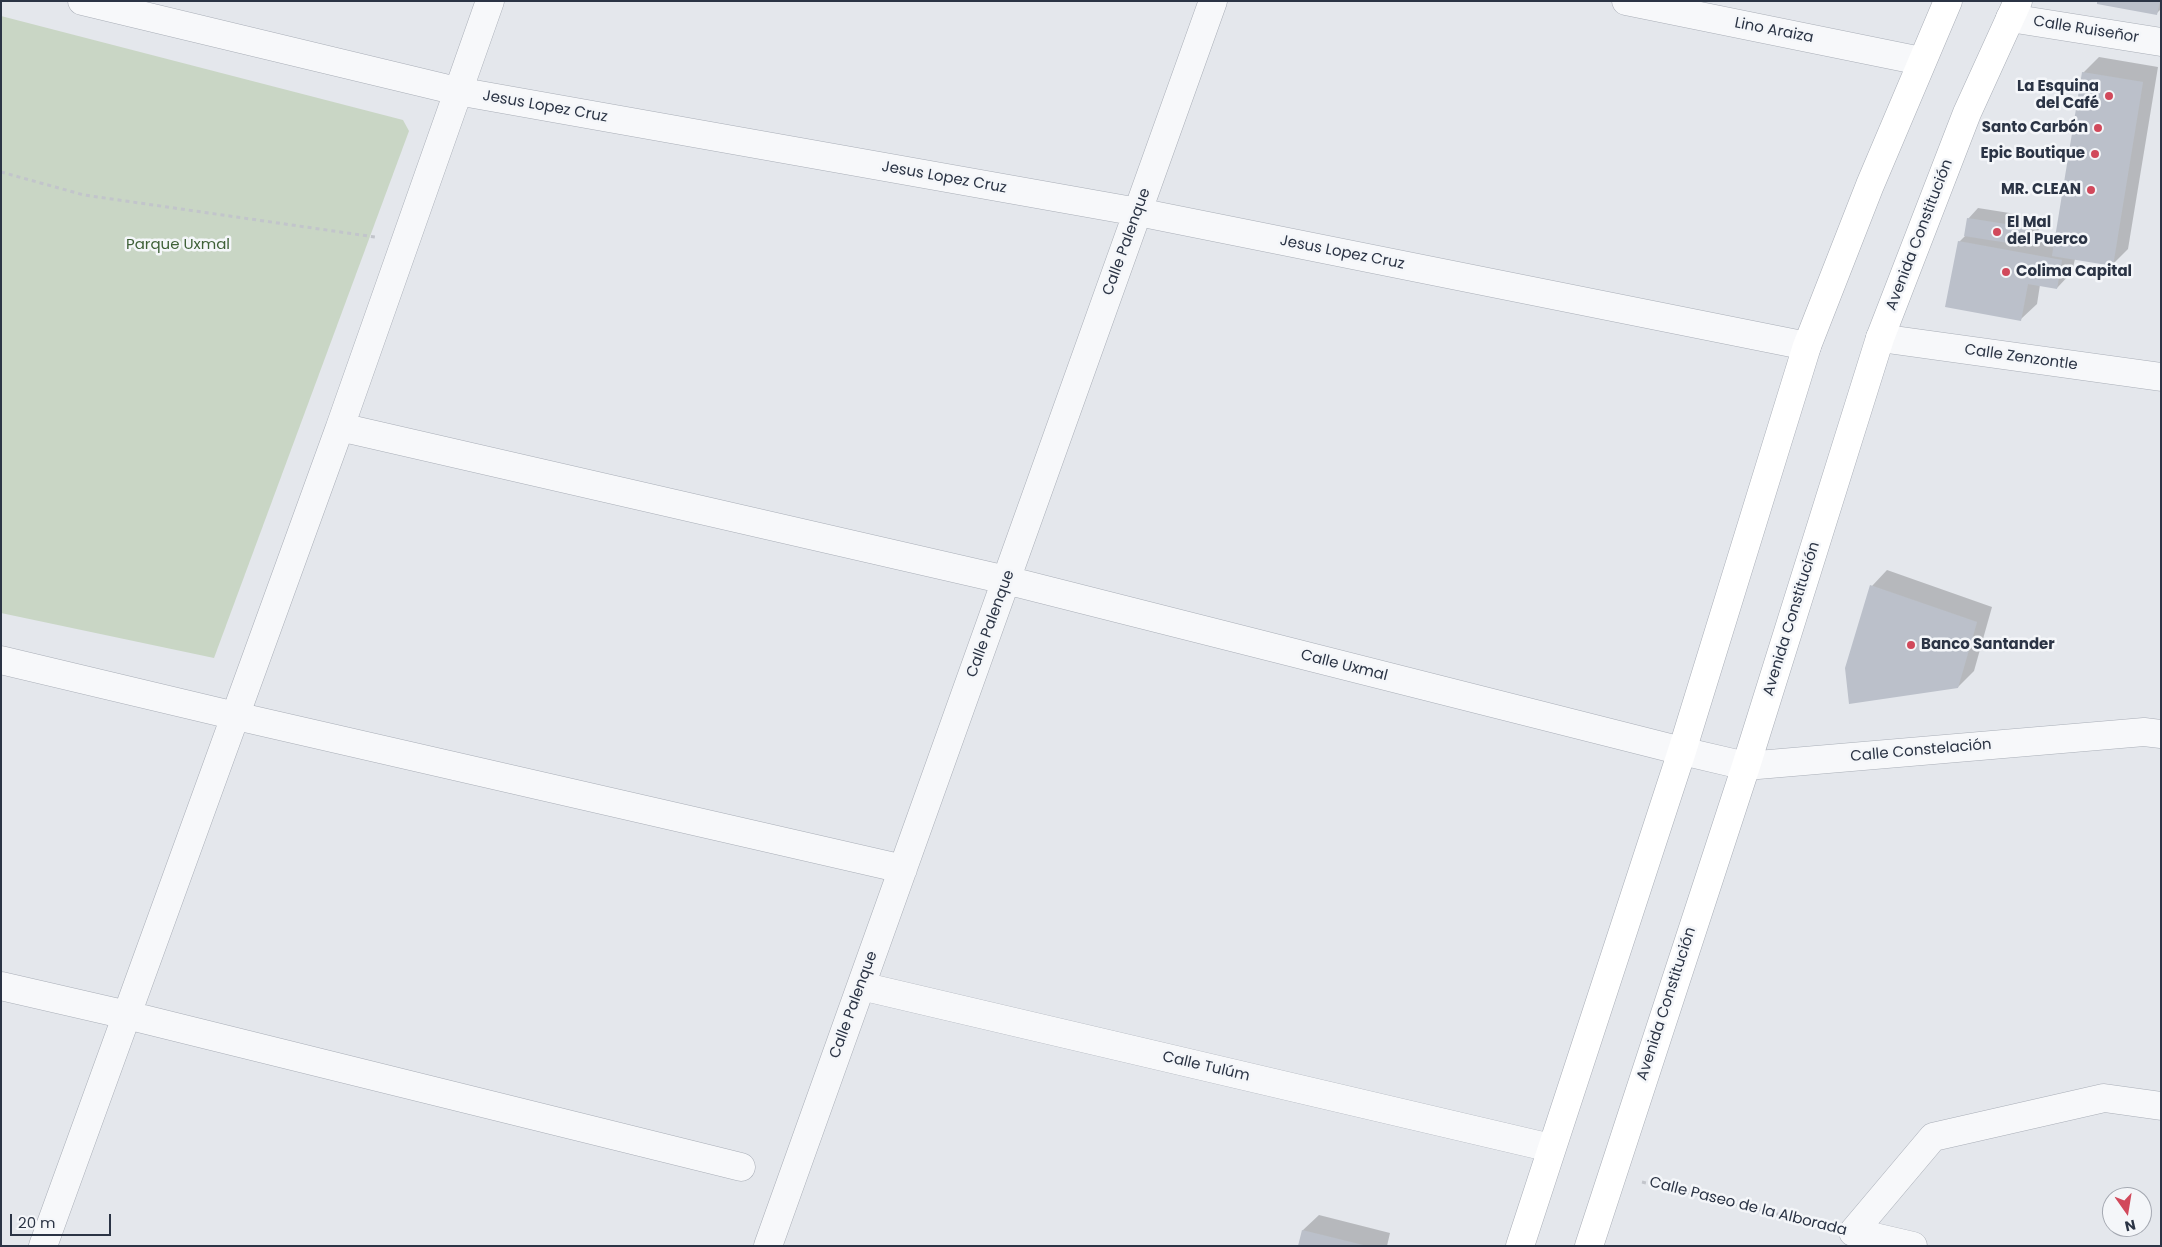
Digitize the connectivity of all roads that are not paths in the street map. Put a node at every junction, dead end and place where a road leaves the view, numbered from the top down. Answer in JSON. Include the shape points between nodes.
{"nodes":[{"id":1,"x":82,"y":1,"type":"edge"},
{"id":2,"x":490,"y":1,"type":"edge"},
{"id":3,"x":1213,"y":1,"type":"edge"},
{"id":4,"x":1626,"y":1,"type":"edge"},
{"id":5,"x":1948,"y":1,"type":"edge"},
{"id":6,"x":2014,"y":10,"type":"edge"},
{"id":7,"x":2161,"y":42,"type":"edge"},
{"id":8,"x":1921,"y":61,"type":"junction"},
{"id":9,"x":457,"y":91,"type":"junction"},
{"id":10,"x":1138,"y":212,"type":"junction"},
{"id":11,"x":1880,"y":338,"type":"junction"},
{"id":12,"x":1807,"y":346,"type":"junction"},
{"id":13,"x":2161,"y":377,"type":"edge"},
{"id":14,"x":340,"y":426,"type":"junction"},
{"id":15,"x":1006,"y":580,"type":"junction"},
{"id":16,"x":1,"y":660,"type":"edge"},
{"id":17,"x":236,"y":716,"type":"junction"},
{"id":18,"x":2161,"y":734,"type":"edge"},
{"id":19,"x":1682,"y":752,"type":"junction"},
{"id":20,"x":1746,"y":766,"type":"junction"},
{"id":21,"x":903,"y":869,"type":"junction"},
{"id":22,"x":1,"y":986,"type":"edge"},
{"id":23,"x":861,"y":986,"type":"junction"},
{"id":24,"x":127,"y":1015,"type":"junction"},
{"id":25,"x":2161,"y":1106,"type":"edge"},
{"id":26,"x":1551,"y":1148,"type":"junction"},
{"id":27,"x":741,"y":1167,"type":"dead end"},
{"id":28,"x":44,"y":1246,"type":"edge"},
{"id":29,"x":768,"y":1246,"type":"edge"},
{"id":30,"x":1520,"y":1246,"type":"edge"},
{"id":31,"x":1589,"y":1246,"type":"edge"},
{"id":32,"x":1913,"y":1246,"type":"edge"}],
"edges":[{"from":1,"to":9,"type":"street","name":"Jesus Lopez Cruz"},
{"from":2,"to":9,"type":"street"},
{"from":3,"to":10,"type":"street","name":"Calle Palenque"},
{"from":4,"to":8,"type":"street","name":"Lino Araiza"},
{"from":5,"to":8,"type":"street"},
{"from":6,"to":7,"type":"street","name":"Calle Ruiseñor"},
{"from":6,"to":11,"type":"street","name":"Avenida Constitución","via":[[1967,114]]},
{"from":8,"to":12,"type":"street"},
{"from":9,"to":10,"type":"street","name":"Jesus Lopez Cruz"},
{"from":9,"to":14,"type":"street"},
{"from":10,"to":12,"type":"street","name":"Jesus Lopez Cruz"},
{"from":10,"to":15,"type":"street","name":"Calle Palenque"},
{"from":11,"to":13,"type":"street","name":"Calle Zenzontle"},
{"from":11,"to":20,"type":"street","name":"Avenida Constitución"},
{"from":12,"to":19,"type":"street"},
{"from":14,"to":15,"type":"street","name":"Calle Uxmal"},
{"from":14,"to":17,"type":"street"},
{"from":15,"to":19,"type":"street","name":"Calle Uxmal"},
{"from":15,"to":21,"type":"street","name":"Calle Palenque"},
{"from":16,"to":17,"type":"street"},
{"from":17,"to":21,"type":"street"},
{"from":17,"to":24,"type":"street"},
{"from":18,"to":20,"type":"street","name":"Calle Constelación","via":[[2144,732]]},
{"from":19,"to":20,"type":"street","name":"Calle Constelación"},
{"from":19,"to":26,"type":"street"},
{"from":20,"to":31,"type":"street","name":"Avenida Constitución"},
{"from":21,"to":23,"type":"street","name":"Calle Palenque"},
{"from":22,"to":24,"type":"street"},
{"from":23,"to":26,"type":"street","name":"Calle Tulúm"},
{"from":23,"to":29,"type":"street","name":"Calle Palenque"},
{"from":24,"to":27,"type":"street"},
{"from":24,"to":28,"type":"street"},
{"from":25,"to":32,"type":"street","name":"Calle Paseo de la Alborada","via":[[2104,1098],[1933,1137],[1853,1232]]},
{"from":26,"to":30,"type":"street"}]}
